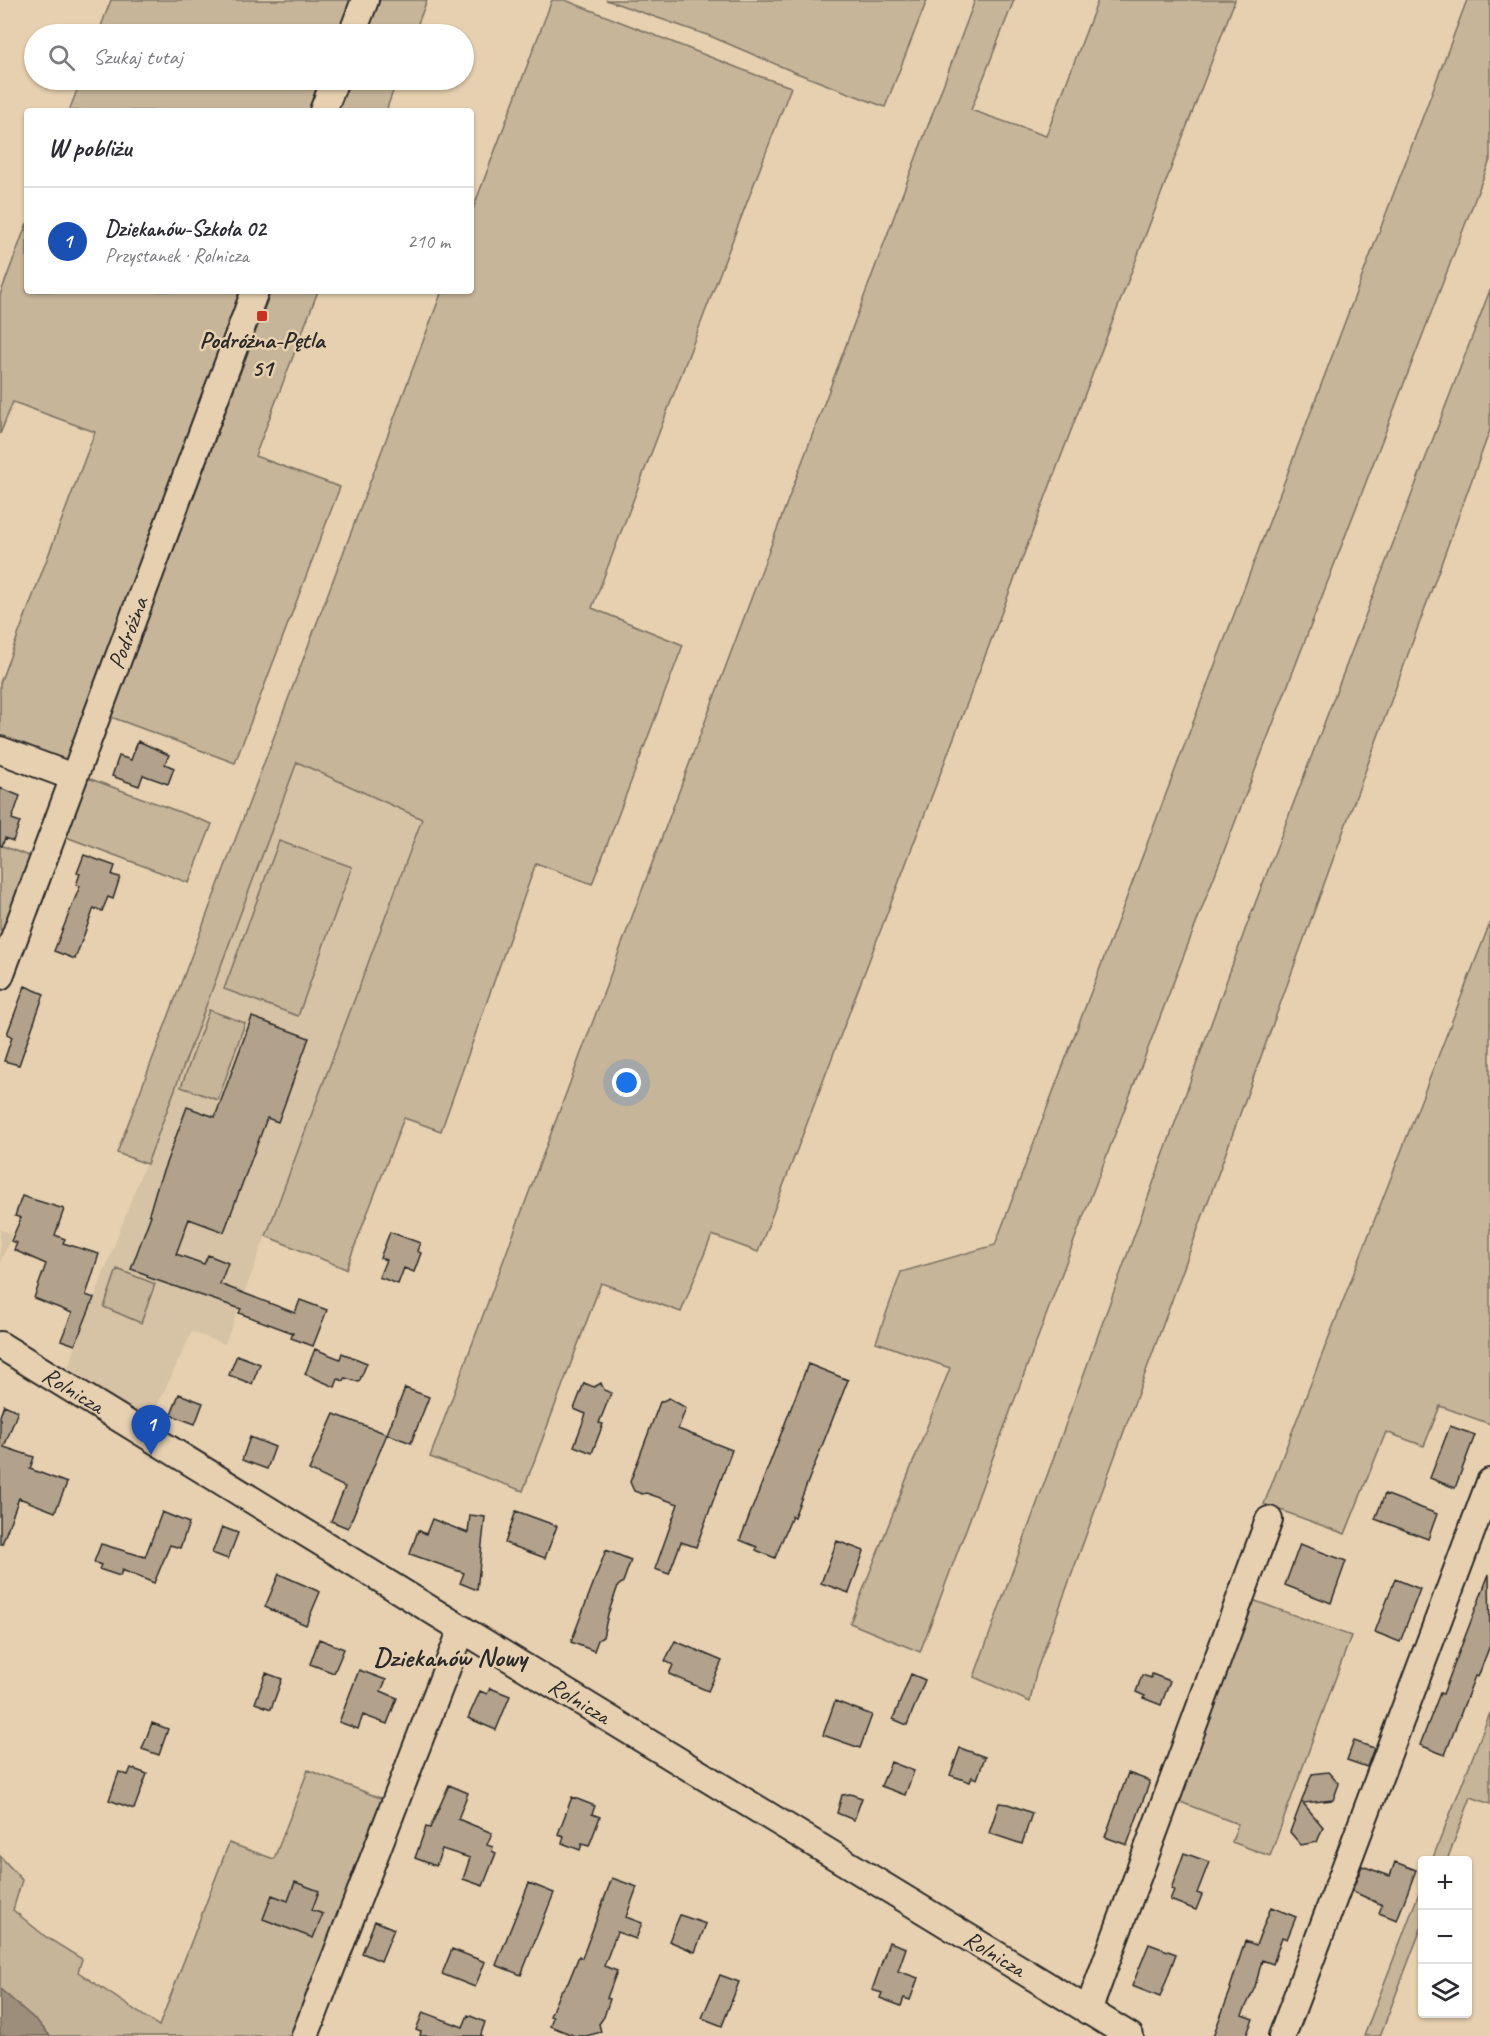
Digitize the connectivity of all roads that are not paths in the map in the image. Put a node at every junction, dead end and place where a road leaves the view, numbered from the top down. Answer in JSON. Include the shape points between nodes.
{"nodes":[{"id":1,"x":365,"y":0,"type":"edge"},
{"id":2,"x":356,"y":24,"type":"edge"},
{"id":3,"x":331,"y":90,"type":"edge"},
{"id":4,"x":324,"y":108,"type":"edge"},
{"id":5,"x":254,"y":294,"type":"edge"},
{"id":6,"x":0,"y":750,"type":"edge"},
{"id":7,"x":73,"y":777,"type":"junction"},
{"id":8,"x":0,"y":976,"type":"edge"},
{"id":9,"x":0,"y":1345,"type":"edge"},
{"id":10,"x":1490,"y":1482,"type":"edge"},
{"id":11,"x":1269,"y":1520,"type":"dead end"},
{"id":12,"x":462,"y":1629,"type":"junction"},
{"id":13,"x":1088,"y":2011,"type":"junction"},
{"id":14,"x":305,"y":2036,"type":"edge"},
{"id":15,"x":1130,"y":2036,"type":"edge"},
{"id":16,"x":1282,"y":2036,"type":"edge"}],
"edges":[{"from":1,"to":2,"type":"street"},
{"from":3,"to":4,"type":"street"},
{"from":5,"to":7,"type":"street","name":"Podróżna"},
{"from":6,"to":7,"type":"street"},
{"from":7,"to":8,"type":"street","name":"Podróżna"},
{"from":9,"to":12,"type":"street","name":"Rolnicza"},
{"from":10,"to":16,"type":"street"},
{"from":11,"to":13,"type":"street"},
{"from":12,"to":13,"type":"street","name":"Rolnicza"},
{"from":12,"to":14,"type":"street"},
{"from":13,"to":15,"type":"street","name":"Rolnicza"}]}
